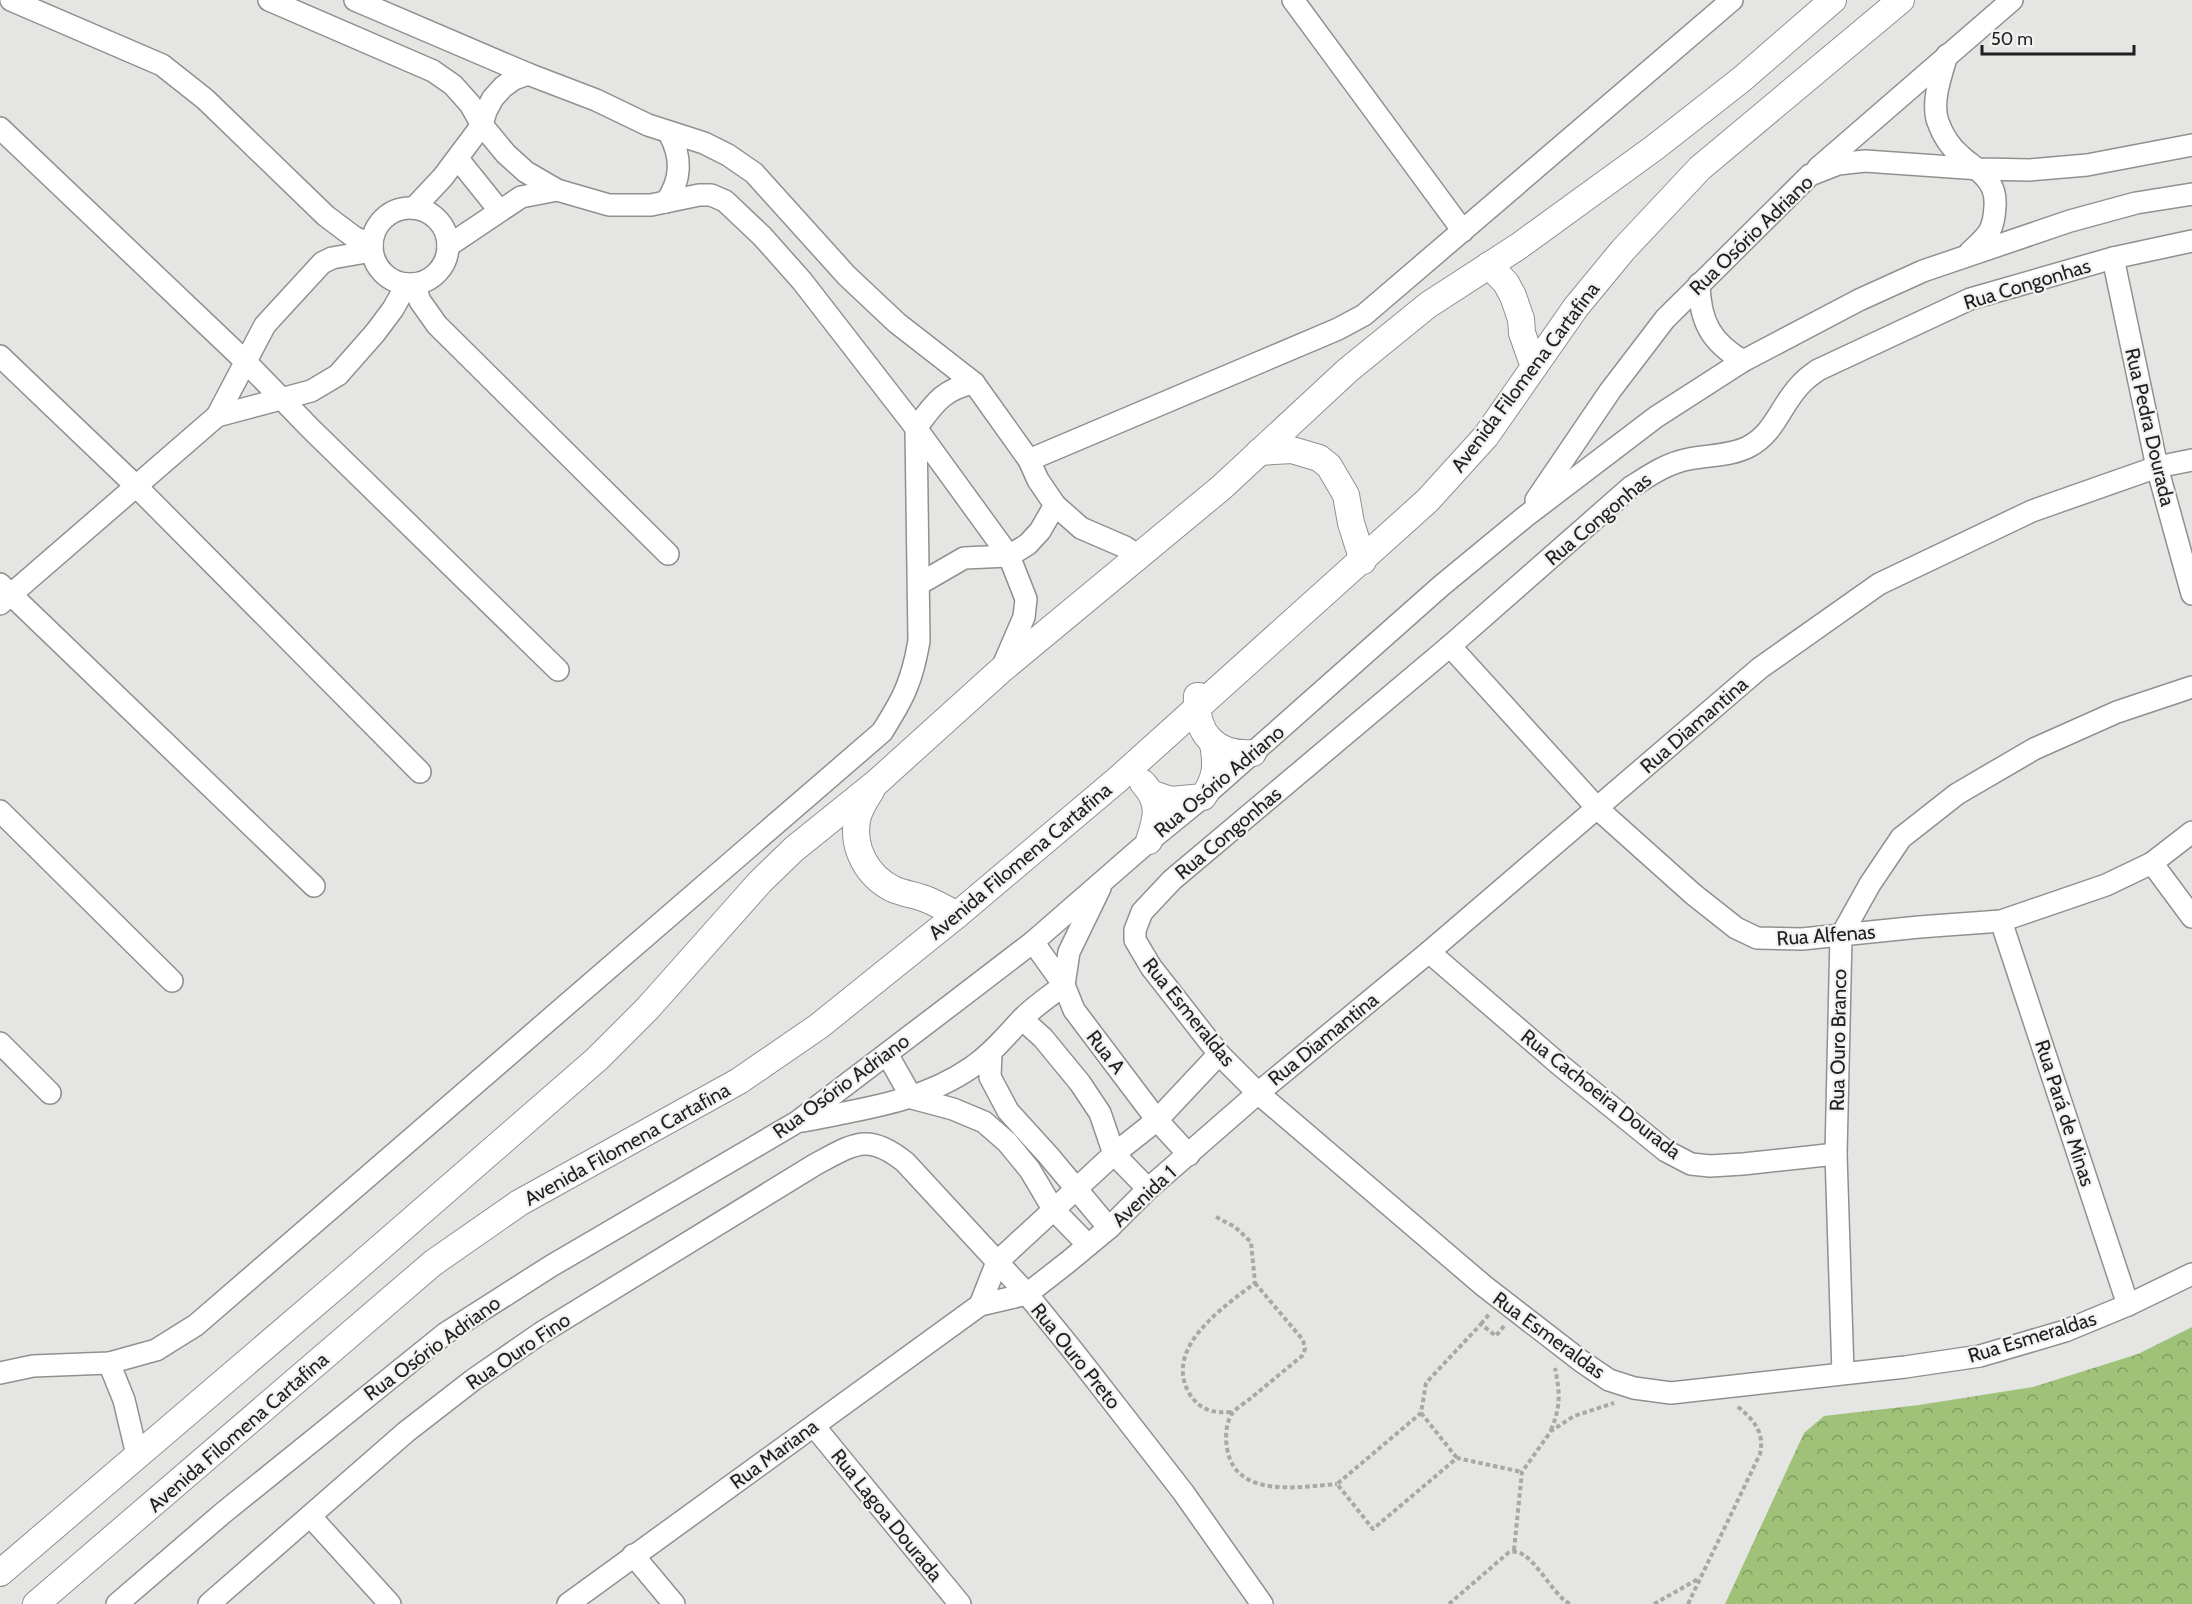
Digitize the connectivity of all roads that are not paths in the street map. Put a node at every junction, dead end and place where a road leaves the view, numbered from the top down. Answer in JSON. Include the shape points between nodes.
{"nodes":[{"id":1,"x":10,"y":0,"type":"edge"},
{"id":2,"x":269,"y":0,"type":"edge"},
{"id":3,"x":355,"y":0,"type":"edge"},
{"id":4,"x":1293,"y":0,"type":"edge"},
{"id":5,"x":1732,"y":0,"type":"edge"},
{"id":6,"x":1833,"y":0,"type":"edge"},
{"id":7,"x":1901,"y":0,"type":"edge"},
{"id":8,"x":2013,"y":0,"type":"edge"},
{"id":9,"x":1947,"y":54,"type":"junction"},
{"id":10,"x":528,"y":74,"type":"junction"},
{"id":11,"x":482,"y":125,"type":"junction"},
{"id":12,"x":0,"y":128,"type":"edge"},
{"id":13,"x":669,"y":133,"type":"junction"},
{"id":14,"x":2192,"y":145,"type":"edge"},
{"id":15,"x":458,"y":159,"type":"junction"},
{"id":16,"x":1980,"y":170,"type":"junction"},
{"id":17,"x":1810,"y":175,"type":"junction"},
{"id":18,"x":557,"y":190,"type":"junction"},
{"id":19,"x":2192,"y":195,"type":"edge"},
{"id":20,"x":666,"y":202,"type":"junction"},
{"id":21,"x":414,"y":208,"type":"junction"},
{"id":22,"x":499,"y":210,"type":"junction"},
{"id":23,"x":1463,"y":231,"type":"junction"},
{"id":24,"x":2192,"y":241,"type":"edge"},
{"id":25,"x":448,"y":246,"type":"junction"},
{"id":26,"x":372,"y":248,"type":"junction"},
{"id":27,"x":1967,"y":255,"type":"junction"},
{"id":28,"x":2113,"y":258,"type":"junction"},
{"id":29,"x":1489,"y":265,"type":"junction"},
{"id":30,"x":410,"y":284,"type":"junction"},
{"id":31,"x":1699,"y":284,"type":"junction"},
{"id":32,"x":0,"y":356,"type":"edge"},
{"id":33,"x":245,"y":361,"type":"junction"},
{"id":34,"x":1743,"y":361,"type":"junction"},
{"id":35,"x":1534,"y":368,"type":"junction"},
{"id":36,"x":974,"y":383,"type":"junction"},
{"id":37,"x":280,"y":398,"type":"junction"},
{"id":38,"x":217,"y":416,"type":"junction"},
{"id":39,"x":916,"y":428,"type":"junction"},
{"id":40,"x":1259,"y":452,"type":"junction"},
{"id":41,"x":1029,"y":460,"type":"junction"},
{"id":42,"x":2192,"y":460,"type":"edge"},
{"id":43,"x":2157,"y":467,"type":"junction"},
{"id":44,"x":136,"y":486,"type":"junction"},
{"id":45,"x":1055,"y":505,"type":"junction"},
{"id":46,"x":1526,"y":516,"type":"junction"},
{"id":47,"x":668,"y":554,"type":"dead end"},
{"id":48,"x":1009,"y":556,"type":"junction"},
{"id":49,"x":1139,"y":556,"type":"junction"},
{"id":50,"x":1363,"y":561,"type":"junction"},
{"id":51,"x":919,"y":584,"type":"junction"},
{"id":52,"x":4,"y":594,"type":"edge"},
{"id":53,"x":2192,"y":594,"type":"edge"},
{"id":54,"x":1450,"y":646,"type":"junction"},
{"id":55,"x":558,"y":670,"type":"dead end"},
{"id":56,"x":1000,"y":671,"type":"junction"},
{"id":57,"x":2192,"y":687,"type":"edge"},
{"id":58,"x":1213,"y":694,"type":"junction"},
{"id":59,"x":1213,"y":744,"type":"junction"},
{"id":60,"x":1253,"y":753,"type":"junction"},
{"id":61,"x":420,"y":772,"type":"dead end"},
{"id":62,"x":1117,"y":780,"type":"junction"},
{"id":63,"x":876,"y":783,"type":"junction"},
{"id":64,"x":1152,"y":794,"type":"junction"},
{"id":65,"x":1203,"y":797,"type":"junction"},
{"id":66,"x":1598,"y":809,"type":"junction"},
{"id":67,"x":0,"y":811,"type":"edge"},
{"id":68,"x":2192,"y":832,"type":"edge"},
{"id":69,"x":1149,"y":841,"type":"junction"},
{"id":70,"x":2152,"y":863,"type":"junction"},
{"id":71,"x":1104,"y":879,"type":"junction"},
{"id":72,"x":314,"y":886,"type":"dead end"},
{"id":73,"x":1142,"y":912,"type":"joint"},
{"id":74,"x":957,"y":915,"type":"junction"},
{"id":75,"x":2192,"y":917,"type":"edge"},
{"id":76,"x":2001,"y":921,"type":"junction"},
{"id":77,"x":1841,"y":936,"type":"junction"},
{"id":78,"x":1033,"y":942,"type":"junction"},
{"id":79,"x":1429,"y":952,"type":"junction"},
{"id":80,"x":172,"y":981,"type":"dead end"},
{"id":81,"x":1064,"y":985,"type":"junction"},
{"id":82,"x":1022,"y":1019,"type":"junction"},
{"id":83,"x":0,"y":1043,"type":"edge"},
{"id":84,"x":991,"y":1052,"type":"junction"},
{"id":85,"x":886,"y":1054,"type":"junction"},
{"id":86,"x":1219,"y":1054,"type":"junction"},
{"id":87,"x":50,"y":1093,"type":"dead end"},
{"id":88,"x":1257,"y":1093,"type":"junction"},
{"id":89,"x":912,"y":1098,"type":"junction"},
{"id":90,"x":1157,"y":1120,"type":"junction"},
{"id":91,"x":797,"y":1122,"type":"junction"},
{"id":92,"x":860,"y":1143,"type":"joint"},
{"id":93,"x":1114,"y":1154,"type":"junction"},
{"id":94,"x":1836,"y":1154,"type":"junction"},
{"id":95,"x":1189,"y":1155,"type":"junction"},
{"id":96,"x":1148,"y":1189,"type":"junction"},
{"id":97,"x":1076,"y":1190,"type":"junction"},
{"id":98,"x":1053,"y":1209,"type":"junction"},
{"id":99,"x":1109,"y":1228,"type":"junction"},
{"id":100,"x":1088,"y":1245,"type":"junction"},
{"id":101,"x":997,"y":1262,"type":"junction"},
{"id":102,"x":2192,"y":1274,"type":"edge"},
{"id":103,"x":1027,"y":1294,"type":"junction"},
{"id":104,"x":980,"y":1305,"type":"junction"},
{"id":105,"x":2128,"y":1305,"type":"junction"},
{"id":106,"x":109,"y":1363,"type":"junction"},
{"id":107,"x":0,"y":1373,"type":"edge"},
{"id":108,"x":1843,"y":1373,"type":"junction"},
{"id":109,"x":814,"y":1426,"type":"junction"},
{"id":110,"x":137,"y":1455,"type":"junction"},
{"id":111,"x":311,"y":1517,"type":"junction"},
{"id":112,"x":633,"y":1555,"type":"junction"},
{"id":113,"x":0,"y":1573,"type":"edge"},
{"id":114,"x":36,"y":1604,"type":"edge"},
{"id":115,"x":117,"y":1604,"type":"edge"},
{"id":116,"x":209,"y":1604,"type":"edge"},
{"id":117,"x":390,"y":1604,"type":"edge"},
{"id":118,"x":568,"y":1604,"type":"edge"},
{"id":119,"x":674,"y":1604,"type":"edge"},
{"id":120,"x":960,"y":1604,"type":"edge"},
{"id":121,"x":1262,"y":1604,"type":"edge"}],
"edges":[{"from":1,"to":26,"type":"street","via":[[162,64],[205,99],[326,216]]},
{"from":2,"to":11,"type":"street","via":[[433,71],[453,85]]},
{"from":3,"to":10,"type":"street"},
{"from":4,"to":23,"type":"street"},
{"from":5,"to":23,"type":"street"},
{"from":6,"to":29,"type":"main road","via":[[1654,148]]},
{"from":7,"to":35,"type":"main road","name":"Avenida Filomena Cartafina","via":[[1700,168],[1616,258]]},
{"from":8,"to":9,"type":"street"},
{"from":9,"to":16,"type":"street","via":[[1936,98],[1937,120],[1946,140]]},
{"from":9,"to":17,"type":"street"},
{"from":10,"to":11,"type":"street","via":[[502,87]]},
{"from":10,"to":13,"type":"street"},
{"from":11,"to":15,"type":"street"},
{"from":11,"to":18,"type":"street","via":[[526,172]]},
{"from":12,"to":33,"type":"street"},
{"from":13,"to":20,"type":"street","via":[[679,168]]},
{"from":13,"to":36,"type":"street","via":[[729,155],[754,173],[847,276]]},
{"from":14,"to":16,"type":"street","name":"Rua Osório Adriano","via":[[2086,165]]},
{"from":15,"to":21,"type":"street"},
{"from":15,"to":22,"type":"street"},
{"from":16,"to":17,"type":"street","name":"Rua Osório Adriano","via":[[1865,161],[1838,164]]},
{"from":16,"to":27,"type":"street","via":[[1989,178],[1996,195],[1995,214],[1990,233]]},
{"from":17,"to":31,"type":"street","name":"Rua Osório Adriano"},
{"from":18,"to":20,"type":"street","via":[[609,205]]},
{"from":18,"to":22,"type":"street","via":[[521,197]]},
{"from":19,"to":27,"type":"street","name":"Rua Osório Adriano","via":[[2125,206]]},
{"from":20,"to":39,"type":"street","via":[[699,195],[725,201],[802,281]]},
{"from":21,"to":25,"type":"street","via":[[438,220],[446,232]]},
{"from":21,"to":26,"type":"street","via":[[401,209],[380,222]]},
{"from":22,"to":25,"type":"street"},
{"from":23,"to":41,"type":"street","via":[[1364,315],[1338,329]]},
{"from":24,"to":28,"type":"street","name":"Rua Congonhas"},
{"from":25,"to":30,"type":"street","via":[[439,272]]},
{"from":26,"to":30,"type":"street","via":[[384,273],[394,281]]},
{"from":26,"to":33,"type":"street","via":[[322,263],[265,325]]},
{"from":27,"to":34,"type":"street","name":"Rua Osório Adriano","via":[[1859,300]]},
{"from":28,"to":43,"type":"street","name":"Rua Pedra Dourada"},
{"from":28,"to":54,"type":"street","name":"Rua Congonhas","via":[[1970,299],[1818,370],[1803,381],[1761,438],[1731,453],[1672,463],[1631,487]]},
{"from":29,"to":35,"type":"main road","via":[[1513,296]]},
{"from":29,"to":40,"type":"main road","via":[[1428,305],[1348,370]]},
{"from":30,"to":37,"type":"street","via":[[338,375],[311,391]]},
{"from":30,"to":47,"type":"street","via":[[446,333]]},
{"from":31,"to":34,"type":"street","via":[[1708,328],[1726,351]]},
{"from":31,"to":46,"type":"street","name":"Rua Osório Adriano","via":[[1638,352]]},
{"from":32,"to":44,"type":"street"},
{"from":33,"to":37,"type":"street"},
{"from":33,"to":38,"type":"street"},
{"from":34,"to":46,"type":"street","name":"Rua Osório Adriano","via":[[1656,417]]},
{"from":35,"to":50,"type":"main road","name":"Avenida Filomena Cartafina","via":[[1486,436],[1428,500]]},
{"from":36,"to":39,"type":"street","via":[[958,386],[937,400]]},
{"from":36,"to":41,"type":"street"},
{"from":37,"to":38,"type":"street"},
{"from":37,"to":55,"type":"street"},
{"from":38,"to":44,"type":"street"},
{"from":39,"to":48,"type":"street"},
{"from":39,"to":51,"type":"street"},
{"from":40,"to":49,"type":"main road"},
{"from":40,"to":50,"type":"main road","via":[[1292,450],[1319,458],[1329,466],[1346,495]]},
{"from":41,"to":45,"type":"street"},
{"from":42,"to":43,"type":"street","name":"Rua Diamantina"},
{"from":43,"to":53,"type":"street","name":"Rua Pedra Dourada"},
{"from":43,"to":66,"type":"street","name":"Rua Diamantina","via":[[2032,511],[1879,584],[1760,668]]},
{"from":44,"to":52,"type":"street"},
{"from":44,"to":61,"type":"street"},
{"from":45,"to":48,"type":"street","via":[[1040,531]]},
{"from":45,"to":49,"type":"street","via":[[1081,528]]},
{"from":46,"to":60,"type":"street","name":"Rua Osório Adriano"},
{"from":48,"to":51,"type":"street","via":[[964,558]]},
{"from":48,"to":56,"type":"street","via":[[1026,599],[1024,617]]},
{"from":49,"to":56,"type":"main road"},
{"from":50,"to":58,"type":"main road","name":"Avenida Filomena Cartafina"},
{"from":51,"to":106,"type":"street","via":[[919,642],[914,673],[882,732],[196,1325],[156,1350]]},
{"from":52,"to":72,"type":"street"},
{"from":54,"to":66,"type":"street","name":"Rua Alfenas"},
{"from":54,"to":73,"type":"street","name":"Rua Congonhas","via":[[1172,880]]},
{"from":56,"to":63,"type":"main road"},
{"from":57,"to":77,"type":"street","name":"Rua Ouro Branco","via":[[2117,712],[2034,749],[1957,794],[1901,838]]},
{"from":58,"to":59,"type":"main road","via":[[1197,696],[1197,705],[1201,726]]},
{"from":58,"to":62,"type":"main road","name":"Avenida Filomena Cartafina"},
{"from":59,"to":60,"type":"main road","via":[[1238,754]]},
{"from":59,"to":65,"type":"main road","via":[[1216,773]]},
{"from":60,"to":65,"type":"street","name":"Rua Osório Adriano"},
{"from":62,"to":64,"type":"main road","via":[[1120,771],[1134,776]]},
{"from":62,"to":74,"type":"main road","name":"Avenida Filomena Cartafina"},
{"from":63,"to":74,"type":"main road","via":[[857,819],[857,846],[864,863],[894,890],[928,899]]},
{"from":63,"to":110,"type":"main road","via":[[777,865],[597,1059]]},
{"from":64,"to":65,"type":"main road","via":[[1171,800]]},
{"from":64,"to":69,"type":"main road","via":[[1157,818]]},
{"from":65,"to":69,"type":"street","name":"Rua Osório Adriano"},
{"from":66,"to":77,"type":"street","name":"Rua Alfenas","via":[[1736,928],[1757,938],[1775,940]]},
{"from":66,"to":79,"type":"street","name":"Rua Diamantina"},
{"from":67,"to":80,"type":"street"},
{"from":68,"to":70,"type":"street","name":"Rua Alfenas"},
{"from":69,"to":71,"type":"street","name":"Rua Osório Adriano"},
{"from":70,"to":75,"type":"street"},
{"from":70,"to":76,"type":"street","name":"Rua Alfenas","via":[[2106,885]]},
{"from":71,"to":78,"type":"street","name":"Rua Osório Adriano"},
{"from":71,"to":81,"type":"street","via":[[1069,952]]},
{"from":73,"to":86,"type":"street","name":"Rua Esmeraldas","via":[[1135,930],[1142,954]]},
{"from":74,"to":114,"type":"main road","name":"Avenida Filomena Cartafina","via":[[819,1026],[739,1082],[519,1203],[433,1263]]},
{"from":76,"to":77,"type":"street","name":"Rua Alfenas"},
{"from":76,"to":105,"type":"street","name":"Rua Pará de Minas"},
{"from":77,"to":94,"type":"street","name":"Rua Ouro Branco"},
{"from":78,"to":81,"type":"street","name":"Rua A"},
{"from":78,"to":85,"type":"street","name":"Rua Osório Adriano"},
{"from":79,"to":88,"type":"street","name":"Rua Diamantina"},
{"from":79,"to":94,"type":"street","name":"Rua Cachoeira Dourada","via":[[1631,1123],[1666,1151],[1691,1164],[1743,1164]]},
{"from":81,"to":82,"type":"street"},
{"from":81,"to":90,"type":"street","name":"Rua A","via":[[1074,1010]]},
{"from":82,"to":84,"type":"street"},
{"from":82,"to":93,"type":"street","name":"Rua A","via":[[1080,1083],[1100,1113]]},
{"from":83,"to":87,"type":"street"},
{"from":84,"to":89,"type":"street","via":[[971,1068]]},
{"from":84,"to":97,"type":"street","via":[[990,1077],[1008,1111]]},
{"from":85,"to":89,"type":"street"},
{"from":85,"to":91,"type":"street","name":"Rua Osório Adriano"},
{"from":86,"to":88,"type":"street","name":"Rua Esmeraldas"},
{"from":86,"to":90,"type":"street"},
{"from":88,"to":95,"type":"street","name":"Avenida 1"},
{"from":88,"to":108,"type":"street","name":"Rua Esmeraldas","via":[[1484,1286],[1609,1380],[1634,1388],[1671,1392]]},
{"from":89,"to":91,"type":"street"},
{"from":89,"to":98,"type":"street","via":[[953,1108],[984,1122],[1030,1170]]},
{"from":90,"to":93,"type":"street"},
{"from":90,"to":95,"type":"street","name":"Rua A"},
{"from":91,"to":115,"type":"street","name":"Rua Osório Adriano","via":[[551,1266],[446,1333],[231,1506]]},
{"from":92,"to":101,"type":"street","name":"Rua Ouro Preto","via":[[889,1148]]},
{"from":92,"to":111,"type":"street","name":"Rua Ouro Fino","via":[[816,1164],[531,1340],[406,1432]]},
{"from":93,"to":96,"type":"street"},
{"from":93,"to":97,"type":"street"},
{"from":94,"to":108,"type":"street","name":"Rua Ouro Branco"},
{"from":95,"to":96,"type":"street","name":"Avenida 1"},
{"from":96,"to":99,"type":"street","name":"Avenida 1"},
{"from":97,"to":98,"type":"street"},
{"from":97,"to":99,"type":"street"},
{"from":98,"to":100,"type":"street"},
{"from":98,"to":101,"type":"street"},
{"from":99,"to":100,"type":"street","name":"Avenida 1"},
{"from":100,"to":103,"type":"street","name":"Avenida 1"},
{"from":101,"to":103,"type":"street","name":"Rua Ouro Preto"},
{"from":101,"to":104,"type":"street"},
{"from":102,"to":105,"type":"street","name":"Rua Esmeraldas"},
{"from":103,"to":104,"type":"street","name":"Rua Mariana"},
{"from":103,"to":121,"type":"street","name":"Rua Ouro Preto","via":[[1183,1492]]},
{"from":104,"to":109,"type":"street","name":"Rua Mariana"},
{"from":105,"to":108,"type":"street","name":"Rua Esmeraldas","via":[[2065,1331],[1980,1356]]},
{"from":106,"to":107,"type":"street","via":[[33,1366]]},
{"from":106,"to":110,"type":"street","via":[[124,1400]]},
{"from":109,"to":112,"type":"street","name":"Rua Mariana"},
{"from":109,"to":120,"type":"street","name":"Rua Lagoa Dourada"},
{"from":110,"to":113,"type":"main road"},
{"from":111,"to":116,"type":"street","name":"Rua Ouro Fino"},
{"from":111,"to":117,"type":"street"},
{"from":112,"to":118,"type":"street","name":"Rua Mariana"},
{"from":112,"to":119,"type":"street"}]}
